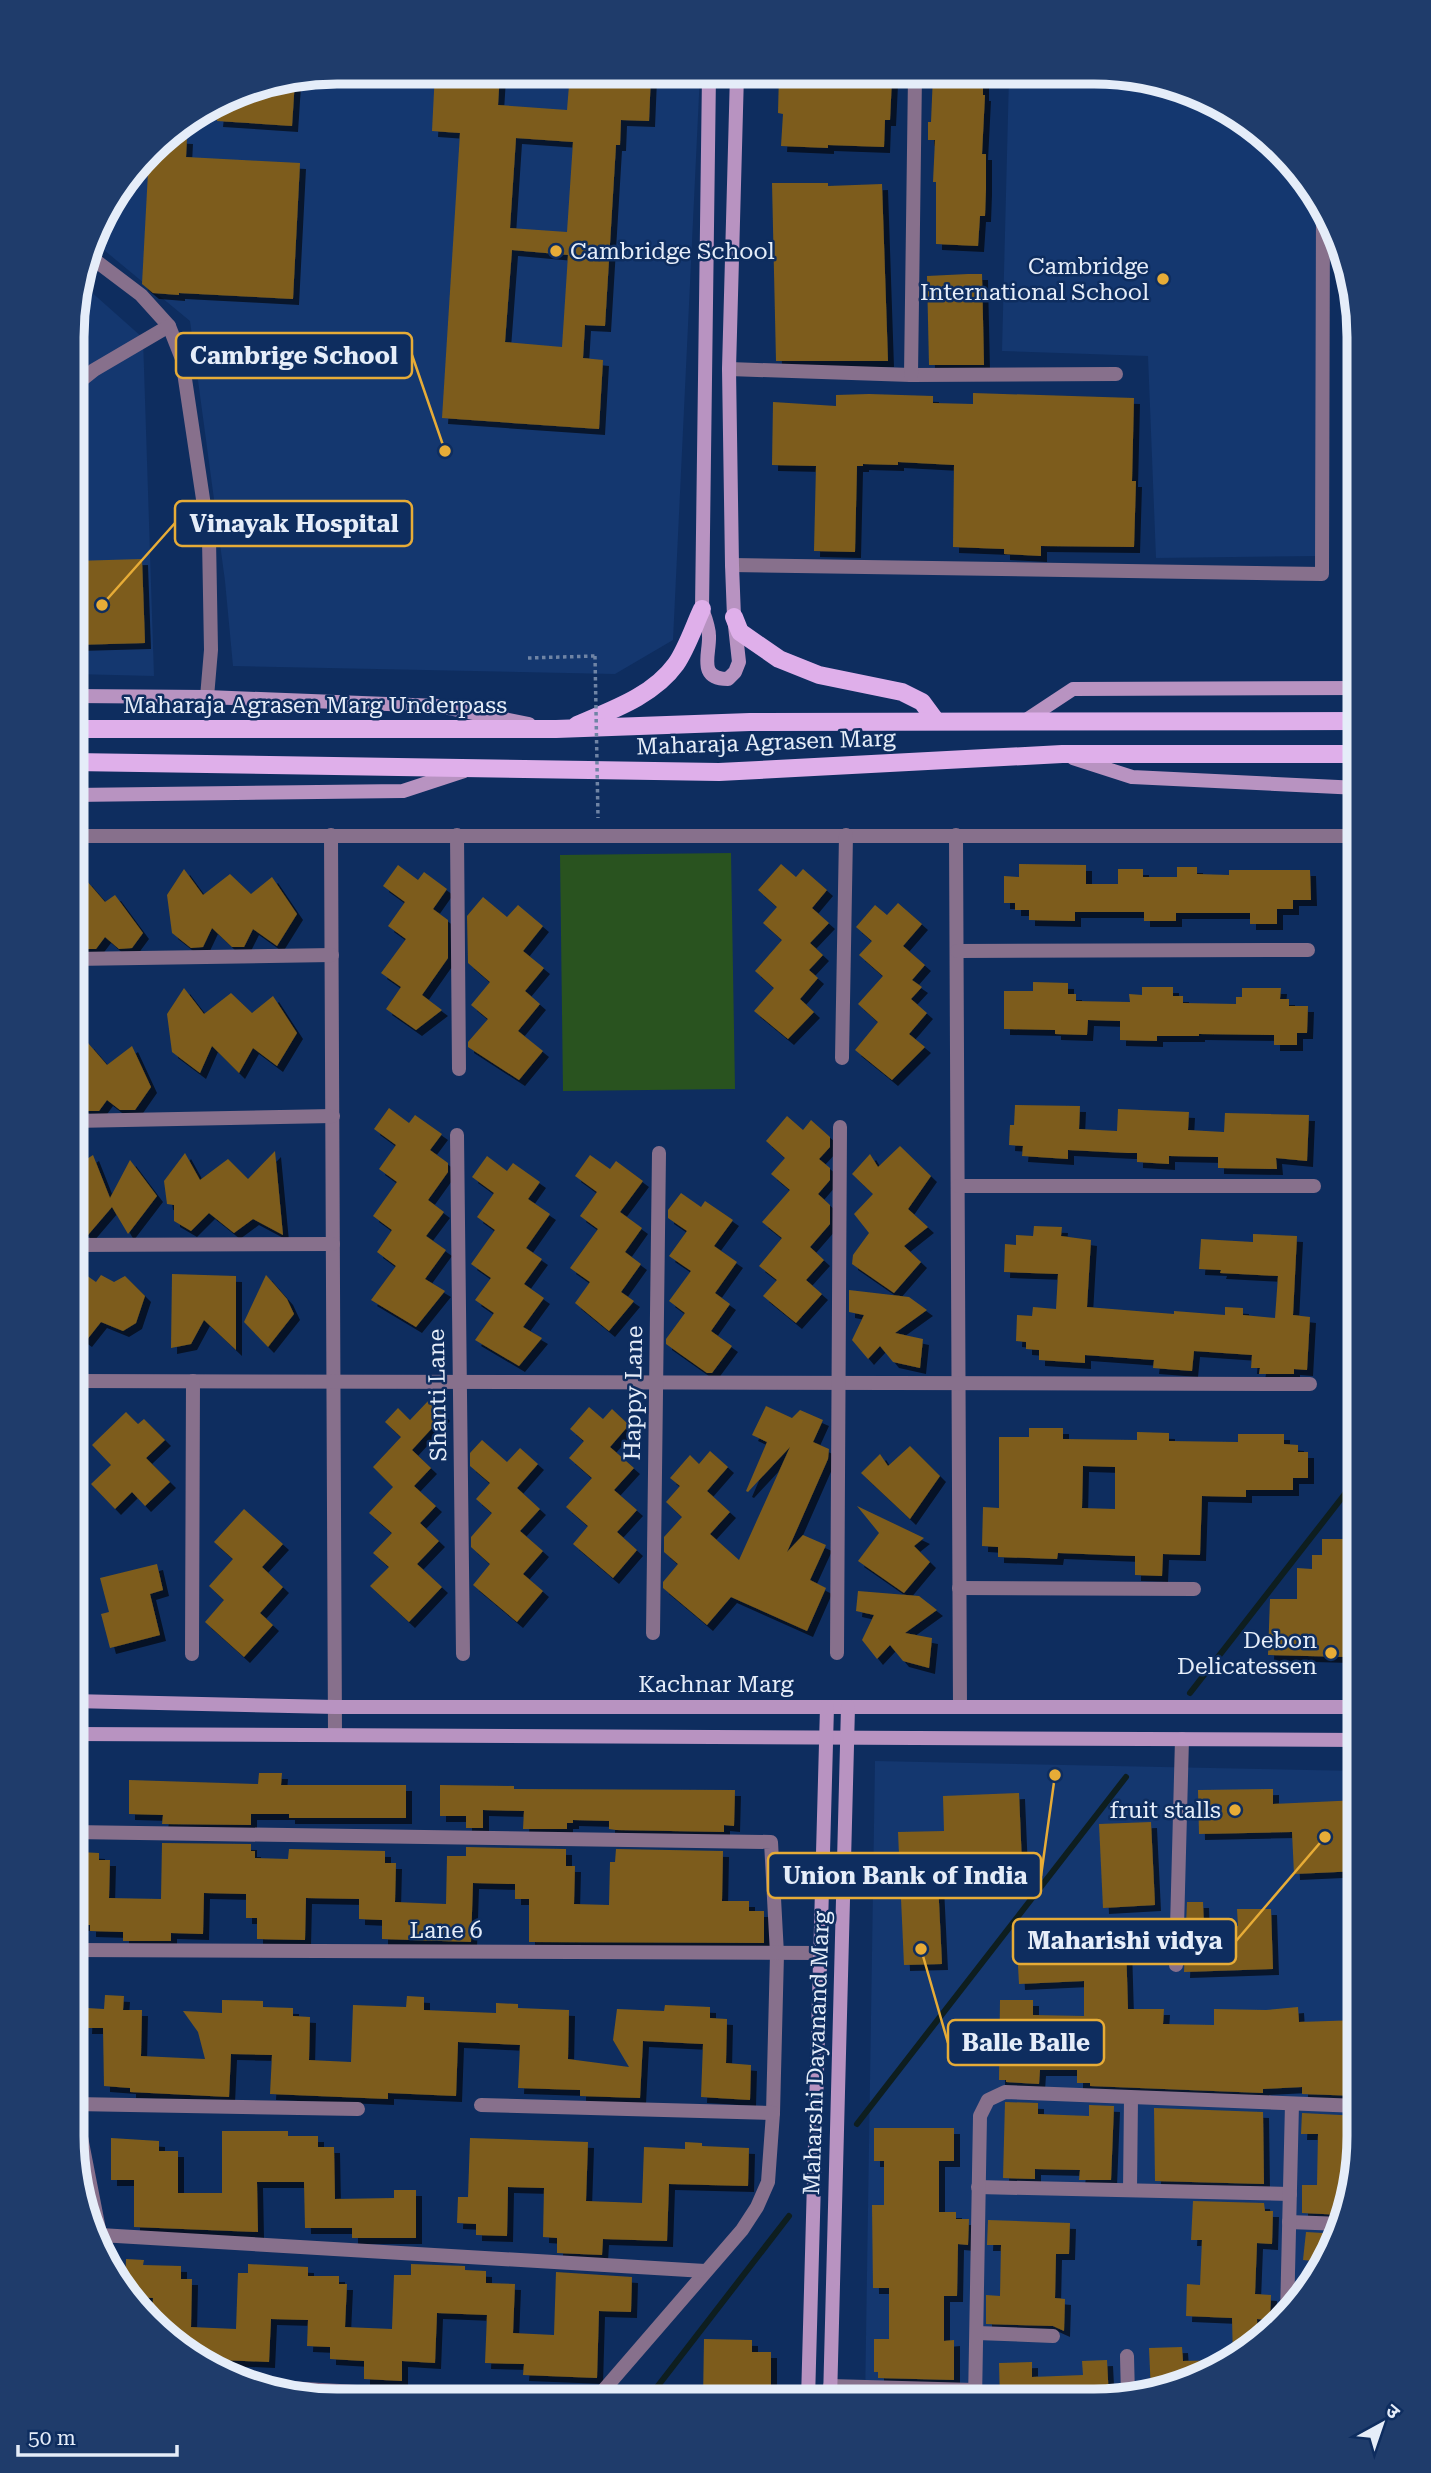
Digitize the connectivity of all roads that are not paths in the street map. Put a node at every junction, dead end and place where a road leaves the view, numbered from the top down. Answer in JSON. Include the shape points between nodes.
{"nodes":[{"id":1,"x":709,"y":84,"type":"edge"},
{"id":2,"x":737,"y":84,"type":"edge"},
{"id":3,"x":915,"y":84,"type":"edge"},
{"id":4,"x":1323,"y":229,"type":"edge"},
{"id":5,"x":96,"y":261,"type":"edge"},
{"id":6,"x":169,"y":326,"type":"junction"},
{"id":7,"x":729,"y":369,"type":"junction"},
{"id":8,"x":1116,"y":374,"type":"dead end"},
{"id":9,"x":911,"y":375,"type":"junction"},
{"id":10,"x":84,"y":378,"type":"edge"},
{"id":11,"x":732,"y":565,"type":"junction"},
{"id":12,"x":702,"y":609,"type":"junction"},
{"id":13,"x":734,"y":617,"type":"junction"},
{"id":14,"x":1347,"y":688,"type":"edge"},
{"id":15,"x":84,"y":696,"type":"edge"},
{"id":16,"x":207,"y":697,"type":"junction"},
{"id":17,"x":936,"y":721,"type":"junction"},
{"id":18,"x":1347,"y":721,"type":"edge"},
{"id":19,"x":1023,"y":722,"type":"junction"},
{"id":20,"x":84,"y":729,"type":"edge"},
{"id":21,"x":562,"y":729,"type":"junction"},
{"id":22,"x":1062,"y":754,"type":"junction"},
{"id":23,"x":1347,"y":754,"type":"edge"},
{"id":24,"x":84,"y":762,"type":"edge"},
{"id":25,"x":472,"y":769,"type":"junction"},
{"id":26,"x":1347,"y":787,"type":"edge"},
{"id":27,"x":84,"y":795,"type":"edge"},
{"id":28,"x":331,"y":835,"type":"junction"},
{"id":29,"x":457,"y":835,"type":"junction"},
{"id":30,"x":846,"y":835,"type":"junction"},
{"id":31,"x":956,"y":835,"type":"junction"},
{"id":32,"x":84,"y":836,"type":"edge"},
{"id":33,"x":1347,"y":836,"type":"edge"},
{"id":34,"x":1308,"y":950,"type":"dead end"},
{"id":35,"x":957,"y":951,"type":"junction"},
{"id":36,"x":332,"y":954,"type":"junction"},
{"id":37,"x":84,"y":960,"type":"edge"},
{"id":38,"x":842,"y":1058,"type":"dead end"},
{"id":39,"x":459,"y":1069,"type":"dead end"},
{"id":40,"x":332,"y":1116,"type":"junction"},
{"id":41,"x":84,"y":1121,"type":"edge"},
{"id":42,"x":840,"y":1127,"type":"dead end"},
{"id":43,"x":457,"y":1135,"type":"dead end"},
{"id":44,"x":659,"y":1153,"type":"dead end"},
{"id":45,"x":958,"y":1186,"type":"junction"},
{"id":46,"x":1314,"y":1186,"type":"dead end"},
{"id":47,"x":333,"y":1244,"type":"junction"},
{"id":48,"x":84,"y":1245,"type":"edge"},
{"id":49,"x":84,"y":1381,"type":"edge"},
{"id":50,"x":193,"y":1381,"type":"junction"},
{"id":51,"x":334,"y":1381,"type":"junction"},
{"id":52,"x":460,"y":1381,"type":"junction"},
{"id":53,"x":656,"y":1382,"type":"junction"},
{"id":54,"x":840,"y":1382,"type":"junction"},
{"id":55,"x":958,"y":1382,"type":"junction"},
{"id":56,"x":1310,"y":1384,"type":"dead end"},
{"id":57,"x":960,"y":1588,"type":"junction"},
{"id":58,"x":1194,"y":1590,"type":"dead end"},
{"id":59,"x":653,"y":1633,"type":"dead end"},
{"id":60,"x":837,"y":1653,"type":"dead end"},
{"id":61,"x":192,"y":1654,"type":"dead end"},
{"id":62,"x":463,"y":1654,"type":"dead end"},
{"id":63,"x":84,"y":1701,"type":"edge"},
{"id":64,"x":335,"y":1707,"type":"junction"},
{"id":65,"x":827,"y":1707,"type":"junction"},
{"id":66,"x":848,"y":1707,"type":"junction"},
{"id":67,"x":960,"y":1707,"type":"junction"},
{"id":68,"x":1347,"y":1707,"type":"edge"},
{"id":69,"x":84,"y":1734,"type":"edge"},
{"id":70,"x":335,"y":1735,"type":"junction"},
{"id":71,"x":827,"y":1738,"type":"junction"},
{"id":72,"x":847,"y":1738,"type":"junction"},
{"id":73,"x":1182,"y":1739,"type":"junction"},
{"id":74,"x":1347,"y":1740,"type":"edge"},
{"id":75,"x":84,"y":1832,"type":"edge"},
{"id":76,"x":84,"y":1950,"type":"edge"},
{"id":77,"x":819,"y":1953,"type":"junction"},
{"id":78,"x":777,"y":1954,"type":"junction"},
{"id":79,"x":1176,"y":1965,"type":"dead end"},
{"id":80,"x":84,"y":2098,"type":"edge"},
{"id":81,"x":1130,"y":2098,"type":"junction"},
{"id":82,"x":481,"y":2105,"type":"dead end"},
{"id":83,"x":1292,"y":2105,"type":"junction"},
{"id":84,"x":1347,"y":2106,"type":"edge"},
{"id":85,"x":358,"y":2109,"type":"dead end"},
{"id":86,"x":773,"y":2113,"type":"junction"},
{"id":87,"x":86,"y":2162,"type":"edge"},
{"id":88,"x":978,"y":2186,"type":"junction"},
{"id":89,"x":1130,"y":2190,"type":"junction"},
{"id":90,"x":1290,"y":2194,"type":"junction"},
{"id":91,"x":95,"y":2211,"type":"edge"},
{"id":92,"x":1289,"y":2222,"type":"junction"},
{"id":93,"x":1332,"y":2224,"type":"edge"},
{"id":94,"x":104,"y":2235,"type":"edge"},
{"id":95,"x":705,"y":2271,"type":"junction"},
{"id":96,"x":1287,"y":2299,"type":"edge"},
{"id":97,"x":977,"y":2333,"type":"junction"},
{"id":98,"x":1053,"y":2336,"type":"dead end"},
{"id":99,"x":1127,"y":2356,"type":"dead end"},
{"id":100,"x":1128,"y":2387,"type":"edge"},
{"id":101,"x":604,"y":2389,"type":"edge"},
{"id":102,"x":808,"y":2389,"type":"edge"},
{"id":103,"x":830,"y":2389,"type":"edge"},
{"id":104,"x":974,"y":2389,"type":"edge"}],
"edges":[{"from":1,"to":12,"type":"street"},
{"from":2,"to":7,"type":"street"},
{"from":3,"to":9,"type":"street"},
{"from":4,"to":11,"type":"street","via":[[1322,574]]},
{"from":5,"to":6,"type":"street","via":[[141,295]]},
{"from":6,"to":10,"type":"street"},
{"from":6,"to":16,"type":"street","via":[[182,359],[208,539],[211,650]]},
{"from":7,"to":9,"type":"street"},
{"from":7,"to":11,"type":"street"},
{"from":8,"to":9,"type":"street"},
{"from":11,"to":13,"type":"street"},
{"from":12,"to":13,"type":"street","via":[[709,637],[707,668],[720,679],[735,672],[739,662]]},
{"from":12,"to":21,"type":"main road","via":[[676,664],[656,684],[617,708]]},
{"from":13,"to":17,"type":"main road","via":[[740,632],[779,659],[819,675],[902,692],[922,702]]},
{"from":14,"to":19,"type":"street","via":[[1073,689]]},
{"from":15,"to":16,"type":"street"},
{"from":16,"to":21,"type":"street","via":[[438,706]]},
{"from":17,"to":19,"type":"main road","name":"Maharaja Agrasen Marg"},
{"from":17,"to":21,"type":"main road","name":"Maharaja Agrasen Marg"},
{"from":18,"to":19,"type":"main road","name":"Maharaja Agrasen Marg"},
{"from":20,"to":21,"type":"main road","name":"Maharaja Agrasen Marg Underpass"},
{"from":22,"to":23,"type":"main road","name":"Maharaja Agrasen Marg"},
{"from":22,"to":25,"type":"main road","name":"Maharaja Agrasen Marg","via":[[719,772]]},
{"from":22,"to":26,"type":"street","via":[[1132,777]]},
{"from":24,"to":25,"type":"main road"},
{"from":25,"to":27,"type":"street","via":[[403,791]]},
{"from":28,"to":29,"type":"street"},
{"from":28,"to":32,"type":"street"},
{"from":28,"to":36,"type":"street"},
{"from":29,"to":30,"type":"street"},
{"from":29,"to":39,"type":"street"},
{"from":30,"to":31,"type":"street"},
{"from":30,"to":38,"type":"street"},
{"from":31,"to":33,"type":"street"},
{"from":31,"to":35,"type":"street"},
{"from":34,"to":35,"type":"street"},
{"from":35,"to":45,"type":"street"},
{"from":36,"to":37,"type":"street"},
{"from":36,"to":40,"type":"street"},
{"from":40,"to":41,"type":"street"},
{"from":40,"to":47,"type":"street"},
{"from":42,"to":54,"type":"street"},
{"from":43,"to":52,"type":"street","name":"Shanti Lane"},
{"from":44,"to":53,"type":"street","name":"Happy Lane"},
{"from":45,"to":46,"type":"street"},
{"from":45,"to":55,"type":"street"},
{"from":47,"to":48,"type":"street"},
{"from":47,"to":51,"type":"street"},
{"from":49,"to":50,"type":"street"},
{"from":50,"to":51,"type":"street"},
{"from":50,"to":61,"type":"street"},
{"from":51,"to":52,"type":"street"},
{"from":51,"to":64,"type":"street"},
{"from":52,"to":53,"type":"street"},
{"from":52,"to":62,"type":"street","name":"Shanti Lane"},
{"from":53,"to":54,"type":"street"},
{"from":53,"to":59,"type":"street","name":"Happy Lane"},
{"from":54,"to":55,"type":"street"},
{"from":54,"to":60,"type":"street"},
{"from":55,"to":56,"type":"street"},
{"from":55,"to":57,"type":"street"},
{"from":57,"to":58,"type":"street"},
{"from":57,"to":67,"type":"street"},
{"from":63,"to":64,"type":"street","name":"Kachnar Marg"},
{"from":64,"to":65,"type":"street","name":"Kachnar Marg"},
{"from":64,"to":70,"type":"street"},
{"from":65,"to":66,"type":"street","name":"Kachnar Marg"},
{"from":65,"to":71,"type":"street","name":"Maharshi Dayanand Marg"},
{"from":66,"to":67,"type":"street","name":"Kachnar Marg"},
{"from":66,"to":72,"type":"street","name":"Maharshi Dayanand Marg"},
{"from":67,"to":68,"type":"street","name":"Kachnar Marg"},
{"from":69,"to":70,"type":"street"},
{"from":70,"to":71,"type":"street"},
{"from":71,"to":72,"type":"street"},
{"from":71,"to":77,"type":"street","name":"Maharshi Dayanand Marg"},
{"from":72,"to":73,"type":"street"},
{"from":72,"to":103,"type":"street","name":"Maharshi Dayanand Marg"},
{"from":73,"to":74,"type":"street"},
{"from":73,"to":79,"type":"street"},
{"from":75,"to":78,"type":"street","via":[[771,1842]]},
{"from":76,"to":78,"type":"street","name":"Lane 6"},
{"from":77,"to":78,"type":"street","name":"Lane 6"},
{"from":77,"to":102,"type":"street","name":"Maharshi Dayanand Marg"},
{"from":78,"to":86,"type":"street"},
{"from":80,"to":85,"type":"street"},
{"from":81,"to":83,"type":"street"},
{"from":81,"to":88,"type":"street","via":[[1005,2092],[988,2100],[979,2116]]},
{"from":81,"to":89,"type":"street"},
{"from":82,"to":86,"type":"street"},
{"from":83,"to":84,"type":"street"},
{"from":83,"to":90,"type":"street"},
{"from":86,"to":95,"type":"street","via":[[768,2182],[742,2230]]},
{"from":87,"to":91,"type":"street"},
{"from":88,"to":89,"type":"street"},
{"from":88,"to":97,"type":"street"},
{"from":89,"to":90,"type":"street"},
{"from":90,"to":92,"type":"street"},
{"from":92,"to":93,"type":"street"},
{"from":92,"to":96,"type":"street"},
{"from":94,"to":95,"type":"street"},
{"from":95,"to":101,"type":"street"},
{"from":97,"to":98,"type":"street"},
{"from":97,"to":104,"type":"street"},
{"from":99,"to":100,"type":"street"}]}
